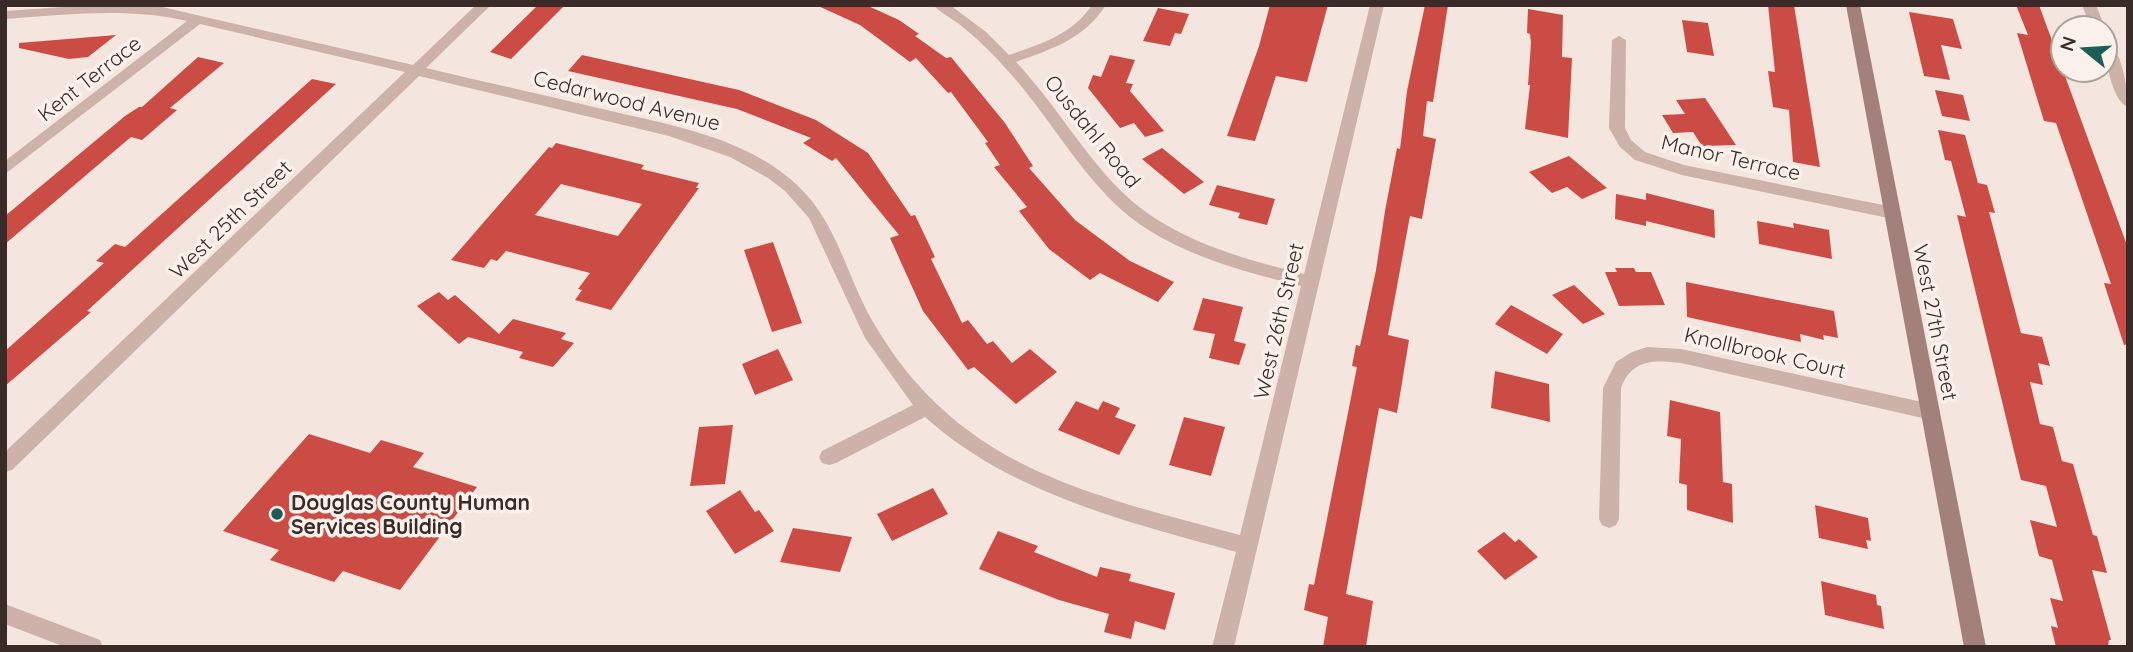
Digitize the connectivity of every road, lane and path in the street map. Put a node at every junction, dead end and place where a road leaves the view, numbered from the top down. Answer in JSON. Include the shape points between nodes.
{"nodes":[{"id":1,"x":484,"y":5,"type":"edge"},
{"id":2,"x":940,"y":5,"type":"edge"},
{"id":3,"x":1099,"y":5,"type":"edge"},
{"id":4,"x":1377,"y":5,"type":"edge"},
{"id":5,"x":1853,"y":5,"type":"edge"},
{"id":6,"x":5,"y":15,"type":"edge"},
{"id":7,"x":198,"y":19,"type":"junction"},
{"id":8,"x":1619,"y":40,"type":"dead end"},
{"id":9,"x":1009,"y":60,"type":"junction"},
{"id":10,"x":416,"y":70,"type":"junction"},
{"id":11,"x":2119,"y":80,"type":"edge"},
{"id":12,"x":2128,"y":102,"type":"edge"},
{"id":13,"x":5,"y":169,"type":"edge"},
{"id":14,"x":1893,"y":213,"type":"junction"},
{"id":15,"x":1311,"y":282,"type":"junction"},
{"id":16,"x":927,"y":408,"type":"junction"},
{"id":17,"x":1930,"y":412,"type":"junction"},
{"id":18,"x":829,"y":457,"type":"dead end"},
{"id":19,"x":5,"y":464,"type":"edge"},
{"id":20,"x":1609,"y":519,"type":"dead end"},
{"id":21,"x":1247,"y":546,"type":"junction"},
{"id":22,"x":5,"y":614,"type":"edge"},
{"id":23,"x":92,"y":647,"type":"edge"},
{"id":24,"x":1223,"y":647,"type":"edge"},
{"id":25,"x":1975,"y":647,"type":"edge"}],
"edges":[{"from":1,"to":10,"type":"street","name":"West 25th Street"},
{"from":2,"to":9,"type":"street","name":"Ousdahl Road"},
{"from":3,"to":9,"type":"street","via":[[1073,34]]},
{"from":4,"to":15,"type":"street","name":"West 26th Street"},
{"from":5,"to":14,"type":"street","name":"West 27th Street"},
{"from":6,"to":7,"type":"street","name":"Cedarwood Avenue","via":[[135,8]]},
{"from":7,"to":10,"type":"street","name":"Cedarwood Avenue"},
{"from":7,"to":13,"type":"street","name":"Kent Terrace"},
{"from":8,"to":14,"type":"street","name":"Manor Terrace","via":[[1618,128],[1625,143],[1640,156],[1682,170]]},
{"from":9,"to":15,"type":"street","name":"Ousdahl Road","via":[[1107,186],[1136,212],[1186,243]]},
{"from":10,"to":16,"type":"street","name":"Cedarwood Avenue","via":[[706,140],[753,161],[792,189],[820,220],[878,345]]},
{"from":10,"to":19,"type":"street","name":"West 25th Street"},
{"from":11,"to":12,"type":"street"},
{"from":14,"to":17,"type":"street","name":"West 27th Street"},
{"from":15,"to":21,"type":"street","name":"West 26th Street"},
{"from":16,"to":18,"type":"street"},
{"from":16,"to":21,"type":"street","name":"Cedarwood Avenue","via":[[991,456],[1056,490]]},
{"from":17,"to":20,"type":"street","name":"Knollbrook Court","via":[[1681,356],[1639,355],[1616,373],[1612,388]]},
{"from":17,"to":25,"type":"street","name":"West 27th Street"},
{"from":21,"to":24,"type":"street","name":"West 26th Street"},
{"from":22,"to":23,"type":"street"}]}
